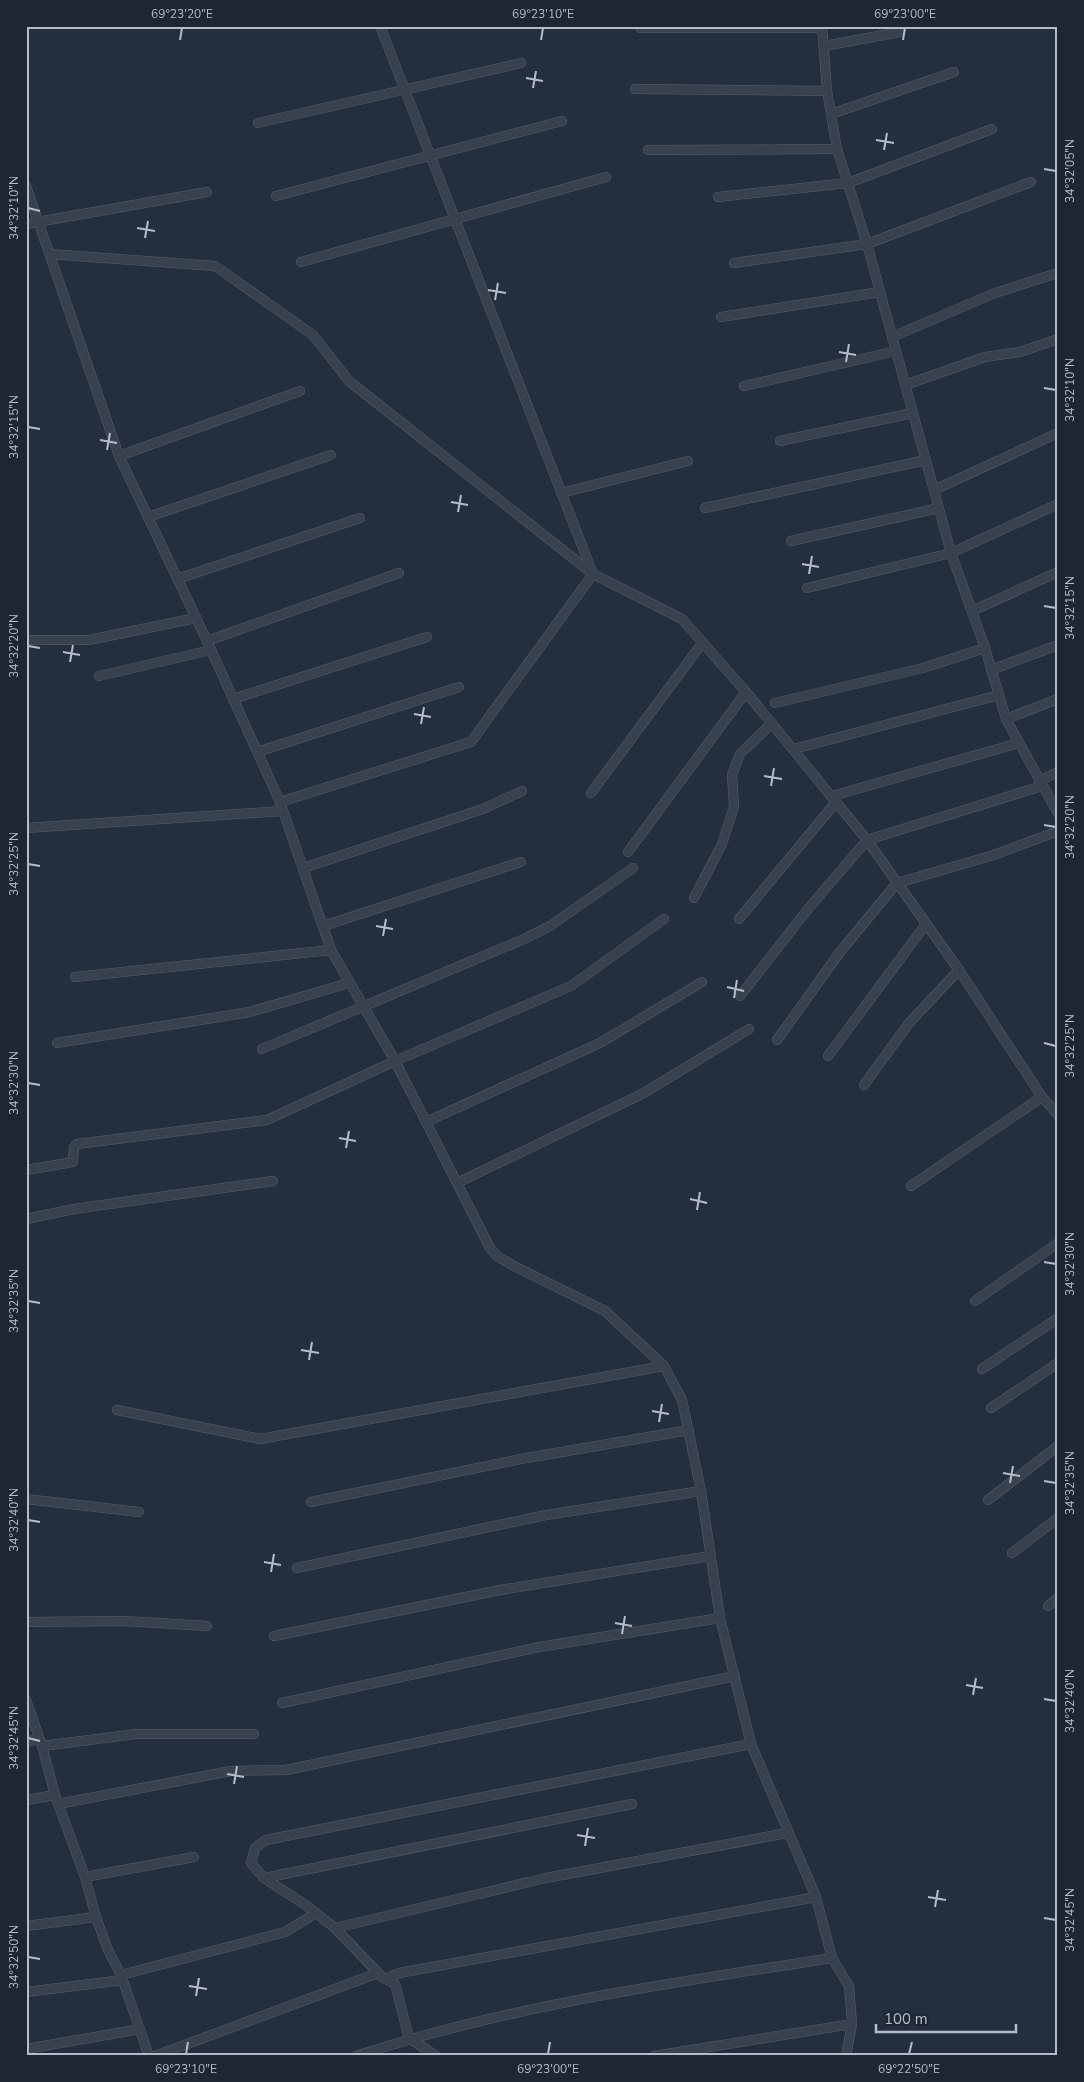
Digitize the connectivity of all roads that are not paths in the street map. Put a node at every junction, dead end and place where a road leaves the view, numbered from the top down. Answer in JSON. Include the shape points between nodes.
{"nodes":[{"id":1,"x":380,"y":26,"type":"edge"},
{"id":2,"x":822,"y":27,"type":"edge"},
{"id":3,"x":640,"y":28,"type":"dead end"},
{"id":4,"x":900,"y":32,"type":"dead end"},
{"id":5,"x":824,"y":46,"type":"junction"},
{"id":6,"x":521,"y":63,"type":"dead end"},
{"id":7,"x":954,"y":72,"type":"dead end"},
{"id":8,"x":635,"y":89,"type":"dead end"},
{"id":9,"x":405,"y":91,"type":"junction"},
{"id":10,"x":827,"y":92,"type":"junction"},
{"id":11,"x":831,"y":114,"type":"junction"},
{"id":12,"x":562,"y":121,"type":"dead end"},
{"id":13,"x":258,"y":124,"type":"dead end"},
{"id":14,"x":992,"y":129,"type":"dead end"},
{"id":15,"x":837,"y":149,"type":"junction"},
{"id":16,"x":648,"y":150,"type":"dead end"},
{"id":17,"x":430,"y":156,"type":"junction"},
{"id":18,"x":606,"y":177,"type":"dead end"},
{"id":19,"x":1031,"y":182,"type":"dead end"},
{"id":20,"x":848,"y":183,"type":"junction"},
{"id":21,"x":26,"y":186,"type":"edge"},
{"id":22,"x":207,"y":192,"type":"dead end"},
{"id":23,"x":276,"y":196,"type":"dead end"},
{"id":24,"x":718,"y":197,"type":"dead end"},
{"id":25,"x":455,"y":220,"type":"junction"},
{"id":26,"x":38,"y":221,"type":"junction"},
{"id":27,"x":26,"y":224,"type":"edge"},
{"id":28,"x":867,"y":244,"type":"junction"},
{"id":29,"x":49,"y":254,"type":"junction"},
{"id":30,"x":301,"y":262,"type":"dead end"},
{"id":31,"x":734,"y":263,"type":"dead end"},
{"id":32,"x":1058,"y":273,"type":"edge"},
{"id":33,"x":880,"y":292,"type":"junction"},
{"id":34,"x":722,"y":318,"type":"dead end"},
{"id":35,"x":892,"y":337,"type":"junction"},
{"id":36,"x":1058,"y":339,"type":"edge"},
{"id":37,"x":896,"y":351,"type":"junction"},
{"id":38,"x":905,"y":385,"type":"junction"},
{"id":39,"x":744,"y":386,"type":"dead end"},
{"id":40,"x":300,"y":392,"type":"dead end"},
{"id":41,"x":913,"y":412,"type":"junction"},
{"id":42,"x":1058,"y":432,"type":"edge"},
{"id":43,"x":780,"y":441,"type":"dead end"},
{"id":44,"x":331,"y":455,"type":"dead end"},
{"id":45,"x":119,"y":456,"type":"junction"},
{"id":46,"x":688,"y":460,"type":"dead end"},
{"id":47,"x":926,"y":460,"type":"junction"},
{"id":48,"x":934,"y":490,"type":"junction"},
{"id":49,"x":561,"y":493,"type":"junction"},
{"id":50,"x":1058,"y":504,"type":"edge"},
{"id":51,"x":705,"y":508,"type":"dead end"},
{"id":52,"x":939,"y":508,"type":"junction"},
{"id":53,"x":148,"y":517,"type":"junction"},
{"id":54,"x":360,"y":518,"type":"dead end"},
{"id":55,"x":791,"y":541,"type":"dead end"},
{"id":56,"x":951,"y":553,"type":"junction"},
{"id":57,"x":1058,"y":572,"type":"edge"},
{"id":58,"x":399,"y":573,"type":"dead end"},
{"id":59,"x":593,"y":574,"type":"junction"},
{"id":60,"x":177,"y":579,"type":"junction"},
{"id":61,"x":807,"y":588,"type":"dead end"},
{"id":62,"x":972,"y":612,"type":"junction"},
{"id":63,"x":196,"y":618,"type":"junction"},
{"id":64,"x":427,"y":637,"type":"dead end"},
{"id":65,"x":26,"y":640,"type":"edge"},
{"id":66,"x":207,"y":641,"type":"junction"},
{"id":67,"x":703,"y":642,"type":"junction"},
{"id":68,"x":1058,"y":645,"type":"edge"},
{"id":69,"x":985,"y":648,"type":"junction"},
{"id":70,"x":211,"y":650,"type":"junction"},
{"id":71,"x":991,"y":670,"type":"junction"},
{"id":72,"x":99,"y":676,"type":"dead end"},
{"id":73,"x":459,"y":687,"type":"dead end"},
{"id":74,"x":746,"y":692,"type":"junction"},
{"id":75,"x":999,"y":695,"type":"junction"},
{"id":76,"x":233,"y":699,"type":"junction"},
{"id":77,"x":1058,"y":699,"type":"edge"},
{"id":78,"x":775,"y":702,"type":"dead end"},
{"id":79,"x":1006,"y":719,"type":"junction"},
{"id":80,"x":772,"y":723,"type":"junction"},
{"id":81,"x":1019,"y":743,"type":"junction"},
{"id":82,"x":794,"y":749,"type":"junction"},
{"id":83,"x":257,"y":752,"type":"junction"},
{"id":84,"x":1058,"y":772,"type":"edge"},
{"id":85,"x":1040,"y":783,"type":"junction"},
{"id":86,"x":522,"y":791,"type":"dead end"},
{"id":87,"x":591,"y":793,"type":"dead end"},
{"id":88,"x":834,"y":799,"type":"junction"},
{"id":89,"x":282,"y":806,"type":"junction"},
{"id":90,"x":1058,"y":812,"type":"edge"},
{"id":91,"x":26,"y":828,"type":"edge"},
{"id":92,"x":1058,"y":831,"type":"edge"},
{"id":93,"x":867,"y":840,"type":"junction"},
{"id":94,"x":628,"y":852,"type":"dead end"},
{"id":95,"x":521,"y":862,"type":"dead end"},
{"id":96,"x":303,"y":868,"type":"junction"},
{"id":97,"x":633,"y":868,"type":"dead end"},
{"id":98,"x":897,"y":883,"type":"junction"},
{"id":99,"x":694,"y":898,"type":"dead end"},
{"id":100,"x":664,"y":919,"type":"dead end"},
{"id":101,"x":739,"y":919,"type":"dead end"},
{"id":102,"x":926,"y":924,"type":"junction"},
{"id":103,"x":322,"y":926,"type":"junction"},
{"id":104,"x":331,"y":950,"type":"junction"},
{"id":105,"x":959,"y":970,"type":"junction"},
{"id":106,"x":75,"y":977,"type":"dead end"},
{"id":107,"x":702,"y":982,"type":"dead end"},
{"id":108,"x":349,"y":983,"type":"junction"},
{"id":109,"x":740,"y":996,"type":"dead end"},
{"id":110,"x":364,"y":1007,"type":"junction"},
{"id":111,"x":749,"y":1029,"type":"dead end"},
{"id":112,"x":777,"y":1040,"type":"dead end"},
{"id":113,"x":57,"y":1043,"type":"dead end"},
{"id":114,"x":262,"y":1049,"type":"dead end"},
{"id":115,"x":828,"y":1056,"type":"dead end"},
{"id":116,"x":395,"y":1062,"type":"junction"},
{"id":117,"x":864,"y":1085,"type":"dead end"},
{"id":118,"x":1042,"y":1098,"type":"junction"},
{"id":119,"x":1058,"y":1115,"type":"edge"},
{"id":120,"x":426,"y":1122,"type":"junction"},
{"id":121,"x":26,"y":1170,"type":"edge"},
{"id":122,"x":274,"y":1181,"type":"dead end"},
{"id":123,"x":458,"y":1182,"type":"junction"},
{"id":124,"x":911,"y":1186,"type":"dead end"},
{"id":125,"x":26,"y":1219,"type":"edge"},
{"id":126,"x":1058,"y":1243,"type":"edge"},
{"id":127,"x":975,"y":1301,"type":"dead end"},
{"id":128,"x":1058,"y":1318,"type":"edge"},
{"id":129,"x":1058,"y":1364,"type":"edge"},
{"id":130,"x":664,"y":1366,"type":"junction"},
{"id":131,"x":982,"y":1369,"type":"dead end"},
{"id":132,"x":991,"y":1408,"type":"dead end"},
{"id":133,"x":117,"y":1410,"type":"dead end"},
{"id":134,"x":688,"y":1430,"type":"junction"},
{"id":135,"x":1058,"y":1446,"type":"edge"},
{"id":136,"x":701,"y":1491,"type":"junction"},
{"id":137,"x":26,"y":1499,"type":"edge"},
{"id":138,"x":988,"y":1500,"type":"dead end"},
{"id":139,"x":311,"y":1502,"type":"dead end"},
{"id":140,"x":139,"y":1512,"type":"dead end"},
{"id":141,"x":1058,"y":1518,"type":"edge"},
{"id":142,"x":1012,"y":1553,"type":"dead end"},
{"id":143,"x":710,"y":1556,"type":"junction"},
{"id":144,"x":297,"y":1568,"type":"dead end"},
{"id":145,"x":1058,"y":1598,"type":"edge"},
{"id":146,"x":1048,"y":1606,"type":"dead end"},
{"id":147,"x":720,"y":1618,"type":"junction"},
{"id":148,"x":26,"y":1622,"type":"edge"},
{"id":149,"x":207,"y":1626,"type":"dead end"},
{"id":150,"x":274,"y":1636,"type":"dead end"},
{"id":151,"x":735,"y":1676,"type":"junction"},
{"id":152,"x":26,"y":1700,"type":"edge"},
{"id":153,"x":282,"y":1703,"type":"dead end"},
{"id":154,"x":254,"y":1734,"type":"dead end"},
{"id":155,"x":26,"y":1741,"type":"edge"},
{"id":156,"x":41,"y":1743,"type":"junction"},
{"id":157,"x":751,"y":1744,"type":"junction"},
{"id":158,"x":55,"y":1795,"type":"junction"},
{"id":159,"x":26,"y":1800,"type":"edge"},
{"id":160,"x":58,"y":1804,"type":"junction"},
{"id":161,"x":632,"y":1804,"type":"dead end"},
{"id":162,"x":787,"y":1834,"type":"junction"},
{"id":163,"x":194,"y":1857,"type":"dead end"},
{"id":164,"x":85,"y":1877,"type":"junction"},
{"id":165,"x":264,"y":1878,"type":"junction"},
{"id":166,"x":816,"y":1896,"type":"junction"},
{"id":167,"x":316,"y":1913,"type":"junction"},
{"id":168,"x":96,"y":1917,"type":"junction"},
{"id":169,"x":26,"y":1926,"type":"edge"},
{"id":170,"x":334,"y":1928,"type":"junction"},
{"id":171,"x":832,"y":1958,"type":"junction"},
{"id":172,"x":378,"y":1973,"type":"junction"},
{"id":173,"x":122,"y":1977,"type":"junction"},
{"id":174,"x":386,"y":1978,"type":"junction"},
{"id":175,"x":26,"y":1992,"type":"edge"},
{"id":176,"x":852,"y":2024,"type":"junction"},
{"id":177,"x":140,"y":2029,"type":"junction"},
{"id":178,"x":409,"y":2038,"type":"junction"},
{"id":179,"x":26,"y":2049,"type":"edge"},
{"id":180,"x":149,"y":2056,"type":"edge"},
{"id":181,"x":155,"y":2056,"type":"edge"},
{"id":182,"x":356,"y":2056,"type":"edge"},
{"id":183,"x":436,"y":2056,"type":"edge"},
{"id":184,"x":654,"y":2056,"type":"edge"},
{"id":185,"x":846,"y":2056,"type":"edge"}],
"edges":[{"from":1,"to":9,"type":"street"},
{"from":2,"to":3,"type":"street"},
{"from":2,"to":5,"type":"street"},
{"from":4,"to":5,"type":"street"},
{"from":5,"to":10,"type":"street"},
{"from":6,"to":9,"type":"street"},
{"from":7,"to":11,"type":"street"},
{"from":8,"to":10,"type":"street"},
{"from":9,"to":13,"type":"street"},
{"from":9,"to":17,"type":"street"},
{"from":10,"to":11,"type":"street"},
{"from":11,"to":15,"type":"street"},
{"from":12,"to":17,"type":"street"},
{"from":14,"to":20,"type":"street"},
{"from":15,"to":16,"type":"street"},
{"from":15,"to":20,"type":"street"},
{"from":17,"to":23,"type":"street"},
{"from":17,"to":25,"type":"street"},
{"from":18,"to":25,"type":"street"},
{"from":19,"to":28,"type":"street"},
{"from":20,"to":24,"type":"street"},
{"from":20,"to":28,"type":"street"},
{"from":21,"to":26,"type":"street"},
{"from":22,"to":26,"type":"street"},
{"from":25,"to":30,"type":"street"},
{"from":25,"to":49,"type":"street"},
{"from":26,"to":27,"type":"street"},
{"from":26,"to":29,"type":"street"},
{"from":28,"to":31,"type":"street"},
{"from":28,"to":33,"type":"street"},
{"from":29,"to":45,"type":"street"},
{"from":29,"to":59,"type":"street","via":[[215,266],[313,335],[349,381]]},
{"from":32,"to":35,"type":"street","via":[[995,293]]},
{"from":33,"to":34,"type":"street"},
{"from":33,"to":35,"type":"street"},
{"from":35,"to":37,"type":"street"},
{"from":36,"to":38,"type":"street","via":[[1020,352],[986,357]]},
{"from":37,"to":38,"type":"street"},
{"from":37,"to":39,"type":"street"},
{"from":38,"to":41,"type":"street"},
{"from":40,"to":45,"type":"street"},
{"from":41,"to":43,"type":"street"},
{"from":41,"to":47,"type":"street"},
{"from":42,"to":48,"type":"street"},
{"from":44,"to":53,"type":"street"},
{"from":45,"to":53,"type":"street"},
{"from":46,"to":49,"type":"street"},
{"from":47,"to":48,"type":"street"},
{"from":47,"to":51,"type":"street"},
{"from":48,"to":52,"type":"street"},
{"from":49,"to":59,"type":"street"},
{"from":50,"to":56,"type":"street"},
{"from":52,"to":55,"type":"street"},
{"from":52,"to":56,"type":"street"},
{"from":53,"to":60,"type":"street"},
{"from":54,"to":60,"type":"street"},
{"from":56,"to":61,"type":"street"},
{"from":56,"to":62,"type":"street"},
{"from":57,"to":62,"type":"street"},
{"from":58,"to":66,"type":"street"},
{"from":59,"to":67,"type":"street","via":[[682,619]]},
{"from":59,"to":89,"type":"street","via":[[471,742]]},
{"from":60,"to":63,"type":"street"},
{"from":62,"to":69,"type":"street"},
{"from":63,"to":65,"type":"street","via":[[89,640]]},
{"from":63,"to":66,"type":"street"},
{"from":64,"to":76,"type":"street"},
{"from":66,"to":70,"type":"street"},
{"from":67,"to":74,"type":"street"},
{"from":67,"to":87,"type":"street"},
{"from":68,"to":71,"type":"street"},
{"from":69,"to":71,"type":"street"},
{"from":69,"to":78,"type":"street","via":[[923,668]]},
{"from":70,"to":72,"type":"street"},
{"from":70,"to":76,"type":"street"},
{"from":71,"to":75,"type":"street"},
{"from":73,"to":83,"type":"street"},
{"from":74,"to":80,"type":"street"},
{"from":74,"to":94,"type":"street"},
{"from":75,"to":79,"type":"street"},
{"from":75,"to":82,"type":"street"},
{"from":76,"to":83,"type":"street"},
{"from":77,"to":79,"type":"street"},
{"from":79,"to":81,"type":"street"},
{"from":80,"to":82,"type":"street"},
{"from":80,"to":99,"type":"street","via":[[740,754],[732,774],[734,807],[722,844]]},
{"from":81,"to":85,"type":"street"},
{"from":81,"to":88,"type":"street"},
{"from":82,"to":88,"type":"street"},
{"from":83,"to":89,"type":"street"},
{"from":84,"to":85,"type":"street"},
{"from":85,"to":90,"type":"street"},
{"from":85,"to":93,"type":"street"},
{"from":86,"to":96,"type":"street","via":[[483,809]]},
{"from":88,"to":93,"type":"street"},
{"from":88,"to":101,"type":"street"},
{"from":89,"to":91,"type":"street"},
{"from":89,"to":96,"type":"street"},
{"from":92,"to":98,"type":"street","via":[[994,855]]},
{"from":93,"to":98,"type":"street"},
{"from":93,"to":109,"type":"street"},
{"from":95,"to":103,"type":"street"},
{"from":96,"to":103,"type":"street"},
{"from":97,"to":110,"type":"street","via":[[550,926]]},
{"from":98,"to":102,"type":"street"},
{"from":98,"to":112,"type":"street","via":[[840,952]]},
{"from":100,"to":116,"type":"street","via":[[571,986]]},
{"from":102,"to":105,"type":"street"},
{"from":102,"to":115,"type":"street"},
{"from":103,"to":104,"type":"street"},
{"from":104,"to":106,"type":"street"},
{"from":104,"to":108,"type":"street"},
{"from":105,"to":117,"type":"street","via":[[909,1023]]},
{"from":105,"to":118,"type":"street"},
{"from":107,"to":120,"type":"street","via":[[600,1043]]},
{"from":108,"to":110,"type":"street"},
{"from":108,"to":113,"type":"street","via":[[250,1012]]},
{"from":110,"to":114,"type":"street"},
{"from":110,"to":116,"type":"street"},
{"from":111,"to":123,"type":"street","via":[[642,1094]]},
{"from":116,"to":120,"type":"street"},
{"from":116,"to":121,"type":"street","via":[[267,1120],[77,1144],[73,1162]]},
{"from":118,"to":119,"type":"street"},
{"from":118,"to":124,"type":"street"},
{"from":120,"to":123,"type":"street"},
{"from":122,"to":125,"type":"street","via":[[74,1209]]},
{"from":123,"to":130,"type":"street","via":[[497,1256],[605,1311]]},
{"from":126,"to":127,"type":"street"},
{"from":128,"to":131,"type":"street"},
{"from":129,"to":132,"type":"street"},
{"from":130,"to":133,"type":"street","via":[[260,1439]]},
{"from":130,"to":134,"type":"street","via":[[682,1400]]},
{"from":134,"to":136,"type":"street"},
{"from":134,"to":139,"type":"street","via":[[521,1458]]},
{"from":135,"to":138,"type":"street"},
{"from":136,"to":143,"type":"street"},
{"from":136,"to":144,"type":"street","via":[[546,1515]]},
{"from":137,"to":140,"type":"street"},
{"from":141,"to":142,"type":"street"},
{"from":143,"to":147,"type":"street"},
{"from":143,"to":150,"type":"street","via":[[500,1590]]},
{"from":145,"to":146,"type":"street"},
{"from":147,"to":151,"type":"street"},
{"from":147,"to":153,"type":"street","via":[[539,1647]]},
{"from":148,"to":149,"type":"street","via":[[125,1621]]},
{"from":151,"to":157,"type":"street"},
{"from":151,"to":160,"type":"street","via":[[286,1770],[231,1770]]},
{"from":152,"to":156,"type":"street"},
{"from":154,"to":156,"type":"street","via":[[136,1734]]},
{"from":155,"to":156,"type":"street"},
{"from":156,"to":158,"type":"street"},
{"from":157,"to":162,"type":"street"},
{"from":157,"to":165,"type":"street","via":[[266,1840],[255,1848],[251,1863]]},
{"from":158,"to":159,"type":"street"},
{"from":158,"to":160,"type":"street"},
{"from":160,"to":164,"type":"street"},
{"from":161,"to":165,"type":"street"},
{"from":162,"to":166,"type":"street"},
{"from":162,"to":170,"type":"street","via":[[546,1878]]},
{"from":163,"to":164,"type":"street"},
{"from":164,"to":168,"type":"street"},
{"from":165,"to":167,"type":"street"},
{"from":166,"to":171,"type":"street"},
{"from":166,"to":174,"type":"street"},
{"from":167,"to":170,"type":"street"},
{"from":167,"to":173,"type":"street","via":[[285,1932]]},
{"from":168,"to":169,"type":"street"},
{"from":168,"to":173,"type":"street"},
{"from":170,"to":172,"type":"street"},
{"from":171,"to":176,"type":"street","via":[[848,1986]]},
{"from":171,"to":178,"type":"street","via":[[522,2010]]},
{"from":172,"to":174,"type":"street"},
{"from":172,"to":181,"type":"street"},
{"from":173,"to":175,"type":"street"},
{"from":173,"to":177,"type":"street"},
{"from":174,"to":178,"type":"street","via":[[395,1984]]},
{"from":176,"to":184,"type":"street"},
{"from":176,"to":185,"type":"street"},
{"from":177,"to":179,"type":"street"},
{"from":177,"to":180,"type":"street"},
{"from":178,"to":182,"type":"street"},
{"from":178,"to":183,"type":"street"}]}
